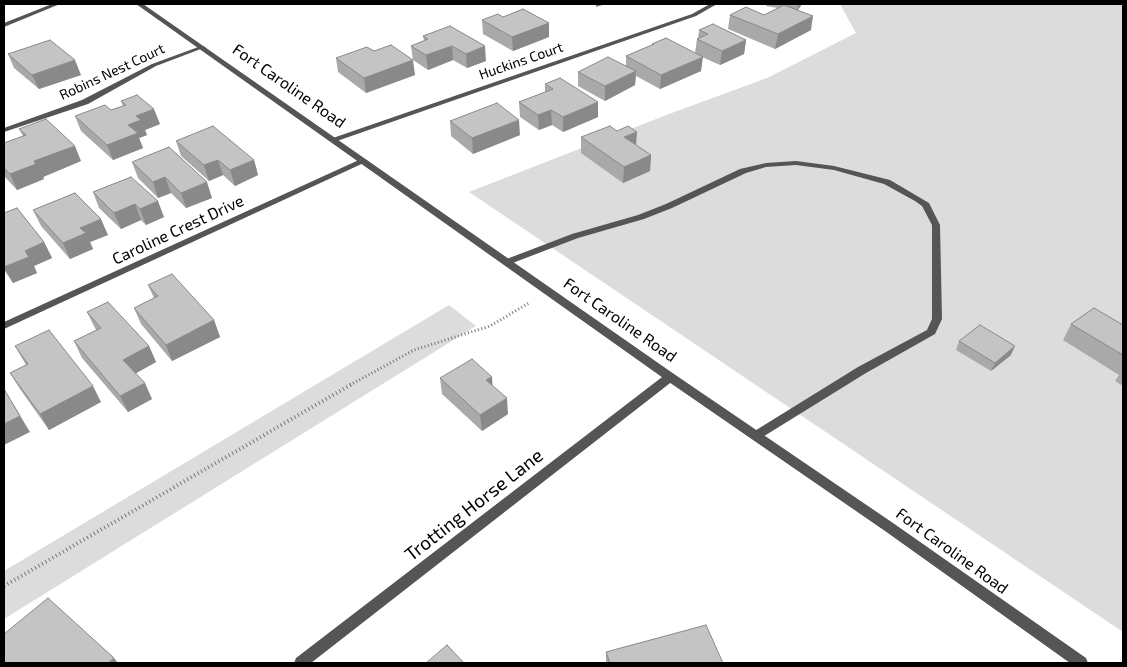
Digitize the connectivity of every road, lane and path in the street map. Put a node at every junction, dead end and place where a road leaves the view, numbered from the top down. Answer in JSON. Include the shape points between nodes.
{"nodes":[{"id":1,"x":58,"y":4,"type":"edge"},
{"id":2,"x":139,"y":4,"type":"edge"},
{"id":3,"x":714,"y":4,"type":"edge"},
{"id":4,"x":4,"y":25,"type":"edge"},
{"id":5,"x":203,"y":47,"type":"junction"},
{"id":6,"x":4,"y":130,"type":"edge"},
{"id":7,"x":334,"y":140,"type":"junction"},
{"id":8,"x":364,"y":161,"type":"junction"},
{"id":9,"x":508,"y":262,"type":"junction"},
{"id":10,"x":549,"y":291,"type":"junction"},
{"id":11,"x":4,"y":326,"type":"edge"},
{"id":12,"x":670,"y":376,"type":"junction"},
{"id":13,"x":757,"y":435,"type":"junction"},
{"id":14,"x":4,"y":586,"type":"edge"},
{"id":15,"x":301,"y":663,"type":"edge"},
{"id":16,"x":1081,"y":663,"type":"edge"}],
"edges":[{"from":1,"to":4,"type":"street"},
{"from":2,"to":5,"type":"street","name":"Fort Caroline Road"},
{"from":3,"to":7,"type":"street","name":"Huckins Court","via":[[694,15]]},
{"from":5,"to":6,"type":"street","name":"Robins Nest Court","via":[[154,65],[85,102]]},
{"from":5,"to":7,"type":"street","name":"Fort Caroline Road"},
{"from":7,"to":8,"type":"street","name":"Fort Caroline Road"},
{"from":8,"to":9,"type":"street","name":"Fort Caroline Road"},
{"from":8,"to":11,"type":"street","name":"Caroline Crest Drive"},
{"from":9,"to":10,"type":"street","name":"Fort Caroline Road"},
{"from":9,"to":13,"type":"street","via":[[575,236],[655,212],[744,171],[766,165],[834,168],[887,182],[918,198],[926,205],[936,225],[937,319],[931,332],[869,365]]},
{"from":10,"to":12,"type":"street","name":"Fort Caroline Road"},
{"from":10,"to":14,"type":"path","via":[[490,326],[414,350]]},
{"from":12,"to":13,"type":"street","name":"Fort Caroline Road"},
{"from":12,"to":15,"type":"street","name":"Trotting Horse Lane"},
{"from":13,"to":16,"type":"street","name":"Fort Caroline Road"}]}
